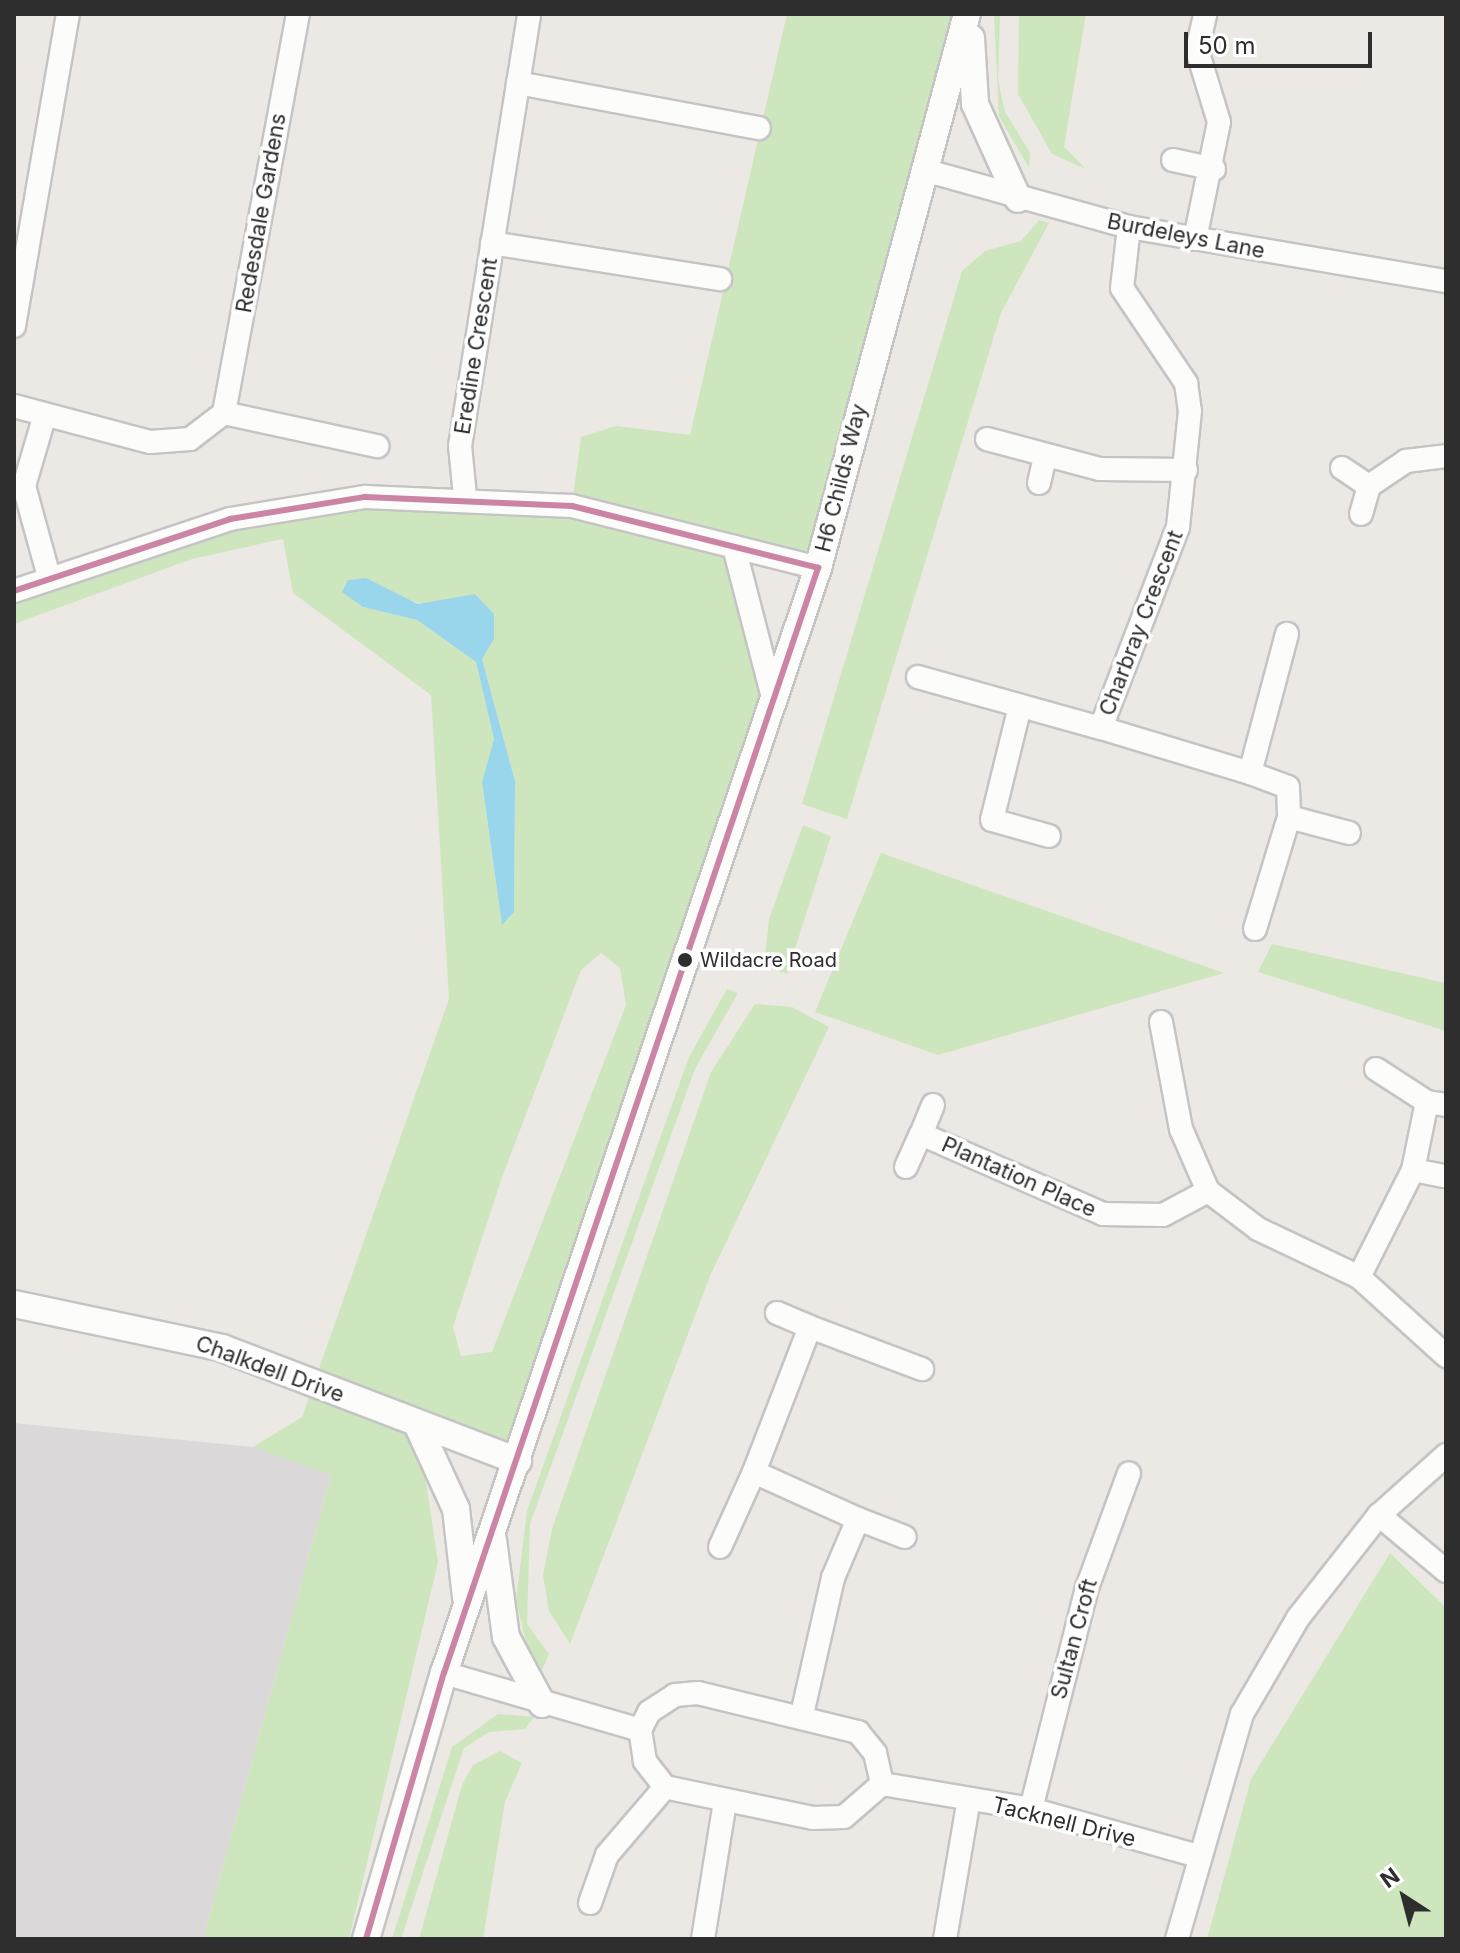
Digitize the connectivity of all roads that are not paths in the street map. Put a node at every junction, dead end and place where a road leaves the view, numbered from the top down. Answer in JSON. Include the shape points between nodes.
{"nodes":[{"id":1,"x":68,"y":14,"type":"edge"},
{"id":2,"x":298,"y":14,"type":"edge"},
{"id":3,"x":529,"y":14,"type":"edge"},
{"id":4,"x":968,"y":14,"type":"edge"},
{"id":5,"x":1205,"y":14,"type":"edge"},
{"id":6,"x":518,"y":83,"type":"junction"},
{"id":7,"x":759,"y":128,"type":"dead end"},
{"id":8,"x":1173,"y":160,"type":"dead end"},
{"id":9,"x":1214,"y":169,"type":"junction"},
{"id":10,"x":931,"y":172,"type":"junction"},
{"id":11,"x":1018,"y":199,"type":"junction"},
{"id":12,"x":1129,"y":227,"type":"junction"},
{"id":13,"x":1195,"y":239,"type":"junction"},
{"id":14,"x":492,"y":243,"type":"junction"},
{"id":15,"x":720,"y":279,"type":"dead end"},
{"id":16,"x":1446,"y":281,"type":"edge"},
{"id":17,"x":14,"y":326,"type":"edge"},
{"id":18,"x":14,"y":406,"type":"edge"},
{"id":19,"x":224,"y":413,"type":"junction"},
{"id":20,"x":44,"y":418,"type":"junction"},
{"id":21,"x":987,"y":439,"type":"dead end"},
{"id":22,"x":377,"y":446,"type":"dead end"},
{"id":23,"x":1045,"y":456,"type":"junction"},
{"id":24,"x":1446,"y":456,"type":"edge"},
{"id":25,"x":1342,"y":468,"type":"dead end"},
{"id":26,"x":1186,"y":470,"type":"junction"},
{"id":27,"x":1039,"y":483,"type":"dead end"},
{"id":28,"x":1369,"y":486,"type":"junction"},
{"id":29,"x":465,"y":496,"type":"junction"},
{"id":30,"x":1361,"y":514,"type":"dead end"},
{"id":31,"x":734,"y":547,"type":"junction"},
{"id":32,"x":818,"y":568,"type":"junction"},
{"id":33,"x":49,"y":577,"type":"junction"},
{"id":34,"x":14,"y":591,"type":"edge"},
{"id":35,"x":1287,"y":634,"type":"dead end"},
{"id":36,"x":918,"y":677,"type":"dead end"},
{"id":37,"x":774,"y":702,"type":"junction"},
{"id":38,"x":1020,"y":706,"type":"junction"},
{"id":39,"x":1101,"y":728,"type":"junction"},
{"id":40,"x":1250,"y":773,"type":"junction"},
{"id":41,"x":1289,"y":817,"type":"junction"},
{"id":42,"x":1349,"y":833,"type":"dead end"},
{"id":43,"x":1049,"y":836,"type":"dead end"},
{"id":44,"x":1255,"y":929,"type":"dead end"},
{"id":45,"x":1161,"y":1022,"type":"dead end"},
{"id":46,"x":1376,"y":1069,"type":"dead end"},
{"id":47,"x":1436,"y":1104,"type":"edge"},
{"id":48,"x":933,"y":1105,"type":"dead end"},
{"id":49,"x":921,"y":1134,"type":"junction"},
{"id":50,"x":906,"y":1167,"type":"dead end"},
{"id":51,"x":1413,"y":1170,"type":"junction"},
{"id":52,"x":1444,"y":1176,"type":"dead end"},
{"id":53,"x":1208,"y":1191,"type":"junction"},
{"id":54,"x":1359,"y":1277,"type":"junction"},
{"id":55,"x":14,"y":1304,"type":"edge"},
{"id":56,"x":777,"y":1313,"type":"dead end"},
{"id":57,"x":810,"y":1327,"type":"junction"},
{"id":58,"x":1446,"y":1356,"type":"edge"},
{"id":59,"x":922,"y":1369,"type":"dead end"},
{"id":60,"x":418,"y":1426,"type":"junction"},
{"id":61,"x":1446,"y":1455,"type":"edge"},
{"id":62,"x":518,"y":1461,"type":"junction"},
{"id":63,"x":754,"y":1472,"type":"junction"},
{"id":64,"x":1129,"y":1473,"type":"dead end"},
{"id":65,"x":1379,"y":1515,"type":"junction"},
{"id":66,"x":858,"y":1519,"type":"junction"},
{"id":67,"x":493,"y":1532,"type":"junction"},
{"id":68,"x":905,"y":1537,"type":"dead end"},
{"id":69,"x":720,"y":1547,"type":"dead end"},
{"id":70,"x":1446,"y":1571,"type":"edge"},
{"id":71,"x":467,"y":1604,"type":"junction"},
{"id":72,"x":444,"y":1673,"type":"junction"},
{"id":73,"x":542,"y":1704,"type":"junction"},
{"id":74,"x":802,"y":1715,"type":"junction"},
{"id":75,"x":640,"y":1730,"type":"junction"},
{"id":76,"x":882,"y":1784,"type":"junction"},
{"id":77,"x":665,"y":1787,"type":"junction"},
{"id":78,"x":969,"y":1799,"type":"junction"},
{"id":79,"x":725,"y":1802,"type":"junction"},
{"id":80,"x":1031,"y":1809,"type":"junction"},
{"id":81,"x":1198,"y":1856,"type":"junction"},
{"id":82,"x":590,"y":1903,"type":"dead end"},
{"id":83,"x":366,"y":1939,"type":"edge"},
{"id":84,"x":703,"y":1939,"type":"edge"},
{"id":85,"x":945,"y":1939,"type":"edge"},
{"id":86,"x":1177,"y":1939,"type":"edge"}],
"edges":[{"from":1,"to":17,"type":"street"},
{"from":2,"to":19,"type":"street","name":"Redesdale Gardens"},
{"from":3,"to":6,"type":"street","name":"Eredine Crescent"},
{"from":4,"to":10,"type":"street","name":"H6 Childs Way"},
{"from":4,"to":11,"type":"street","via":[[975,104]]},
{"from":5,"to":9,"type":"street","via":[[1197,50],[1219,122]]},
{"from":6,"to":7,"type":"street"},
{"from":6,"to":14,"type":"street","name":"Eredine Crescent"},
{"from":8,"to":9,"type":"street"},
{"from":9,"to":13,"type":"street"},
{"from":10,"to":11,"type":"street","name":"Burdeleys Lane"},
{"from":10,"to":32,"type":"street","name":"H6 Childs Way","via":[[880,319]]},
{"from":11,"to":12,"type":"street","name":"Burdeleys Lane"},
{"from":12,"to":13,"type":"street","name":"Burdeleys Lane"},
{"from":12,"to":26,"type":"street","name":"Charbray Crescent","via":[[1122,288],[1186,383]]},
{"from":13,"to":16,"type":"street","name":"Burdeleys Lane"},
{"from":14,"to":15,"type":"street","name":"Eredine Crescent"},
{"from":14,"to":29,"type":"street","name":"Eredine Crescent","via":[[460,446]]},
{"from":18,"to":20,"type":"street"},
{"from":19,"to":20,"type":"street","via":[[190,439],[150,442]]},
{"from":19,"to":22,"type":"street"},
{"from":20,"to":33,"type":"street","via":[[24,486]]},
{"from":21,"to":23,"type":"street"},
{"from":23,"to":26,"type":"street","via":[[1100,469]]},
{"from":23,"to":27,"type":"street"},
{"from":24,"to":28,"type":"street","via":[[1406,461]]},
{"from":25,"to":28,"type":"street"},
{"from":26,"to":39,"type":"street","name":"Charbray Crescent","via":[[1178,527]]},
{"from":28,"to":30,"type":"street"},
{"from":29,"to":31,"type":"street","via":[[572,506]]},
{"from":29,"to":33,"type":"street","via":[[287,506]]},
{"from":31,"to":32,"type":"street"},
{"from":31,"to":37,"type":"street"},
{"from":32,"to":37,"type":"street","name":"H6 Childs Way"},
{"from":33,"to":34,"type":"street"},
{"from":35,"to":40,"type":"street"},
{"from":36,"to":38,"type":"street","name":"Charbray Crescent"},
{"from":37,"to":62,"type":"street","name":"H6 Childs Way"},
{"from":38,"to":39,"type":"street","name":"Charbray Crescent"},
{"from":38,"to":43,"type":"street","via":[[992,820]]},
{"from":39,"to":40,"type":"street","name":"Charbray Crescent"},
{"from":40,"to":41,"type":"street","name":"Charbray Crescent","via":[[1288,787]]},
{"from":41,"to":42,"type":"street"},
{"from":41,"to":44,"type":"street"},
{"from":45,"to":53,"type":"street","via":[[1181,1129]]},
{"from":46,"to":47,"type":"street"},
{"from":47,"to":51,"type":"street"},
{"from":48,"to":49,"type":"street","name":"Plantation Place"},
{"from":49,"to":50,"type":"street","name":"Plantation Place"},
{"from":49,"to":53,"type":"street","name":"Plantation Place","via":[[1103,1214],[1163,1215]]},
{"from":51,"to":52,"type":"street"},
{"from":51,"to":54,"type":"street"},
{"from":53,"to":54,"type":"street","via":[[1258,1229]]},
{"from":54,"to":58,"type":"street"},
{"from":55,"to":60,"type":"street","name":"Chalkdell Drive","via":[[222,1348]]},
{"from":56,"to":57,"type":"street"},
{"from":57,"to":59,"type":"street"},
{"from":57,"to":63,"type":"street"},
{"from":60,"to":62,"type":"street","name":"Chalkdell Drive"},
{"from":60,"to":71,"type":"street","via":[[456,1509]]},
{"from":61,"to":65,"type":"street"},
{"from":62,"to":67,"type":"street","name":"H6 Childs Way"},
{"from":63,"to":66,"type":"street"},
{"from":63,"to":69,"type":"street"},
{"from":64,"to":80,"type":"street","name":"Sultan Croft","via":[[1087,1588]]},
{"from":65,"to":70,"type":"street"},
{"from":65,"to":81,"type":"street","via":[[1298,1618],[1242,1714]]},
{"from":66,"to":68,"type":"street"},
{"from":66,"to":74,"type":"street","via":[[833,1578]]},
{"from":67,"to":71,"type":"street","name":"H6 Childs Way"},
{"from":67,"to":73,"type":"street","via":[[506,1637]]},
{"from":71,"to":72,"type":"street","name":"H6 Childs Way"},
{"from":72,"to":73,"type":"street"},
{"from":72,"to":83,"type":"street","name":"H6 Childs Way"},
{"from":73,"to":75,"type":"street"},
{"from":74,"to":75,"type":"street","via":[[675,1695],[649,1712]]},
{"from":74,"to":76,"type":"street","via":[[858,1732],[875,1753]]},
{"from":75,"to":77,"type":"street","via":[[645,1761]]},
{"from":76,"to":78,"type":"street","name":"Tacknell Drive"},
{"from":76,"to":79,"type":"street","via":[[844,1817]]},
{"from":77,"to":79,"type":"street"},
{"from":77,"to":82,"type":"street","via":[[607,1855]]},
{"from":78,"to":80,"type":"street","name":"Tacknell Drive"},
{"from":78,"to":85,"type":"street"},
{"from":79,"to":84,"type":"street"},
{"from":80,"to":81,"type":"street","name":"Tacknell Drive"},
{"from":81,"to":86,"type":"street"}]}
